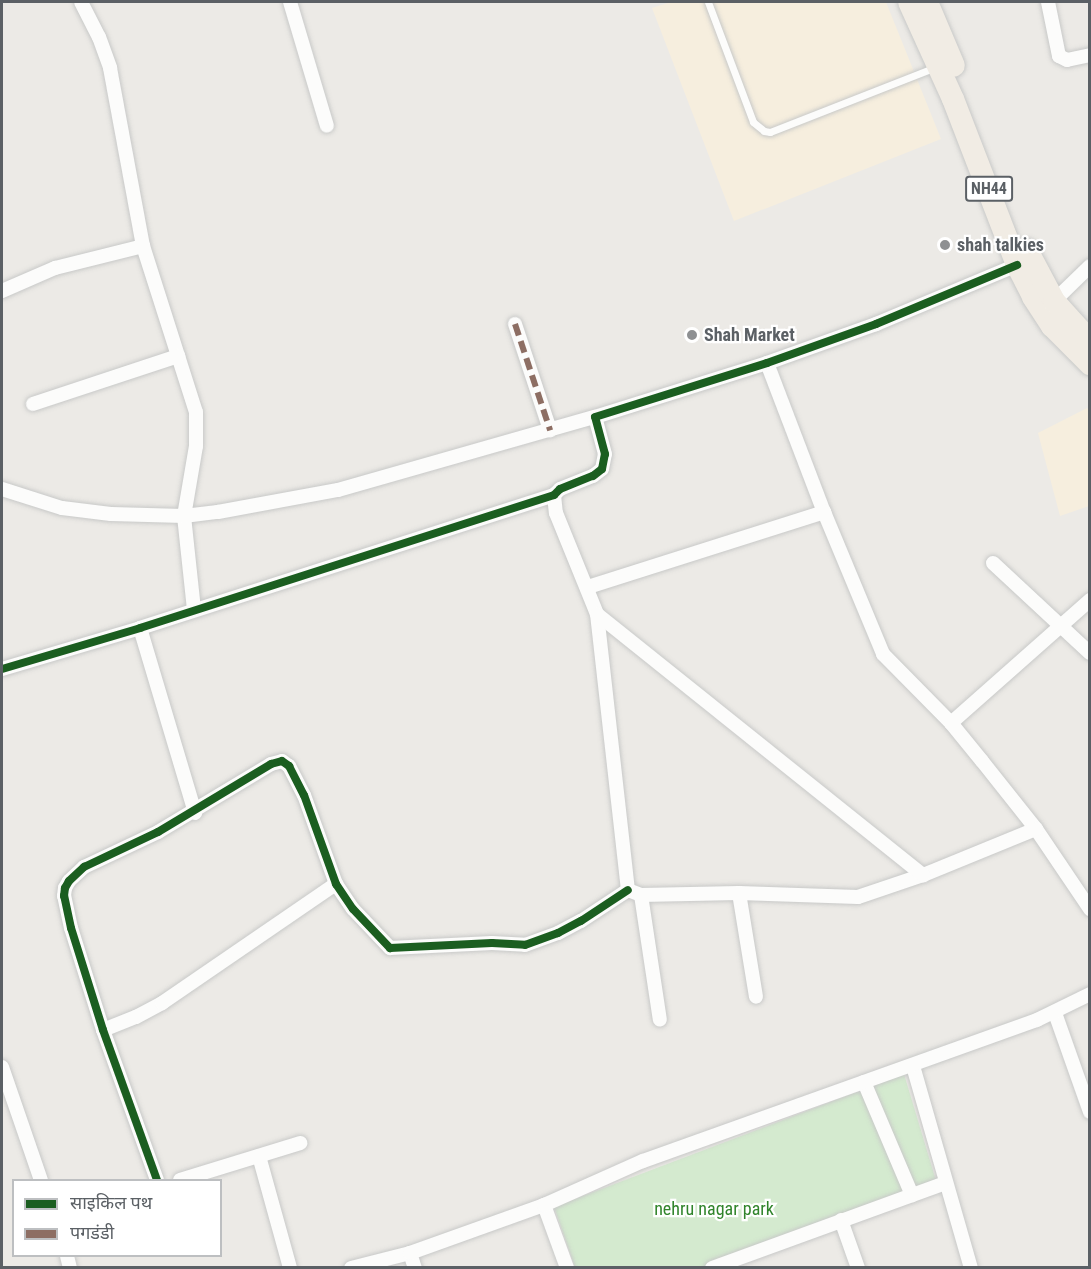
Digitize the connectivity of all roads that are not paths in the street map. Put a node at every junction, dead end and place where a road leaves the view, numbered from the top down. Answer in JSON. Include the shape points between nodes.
{"nodes":[{"id":1,"x":81,"y":2,"type":"edge"},
{"id":2,"x":290,"y":2,"type":"edge"},
{"id":3,"x":708,"y":2,"type":"edge"},
{"id":4,"x":909,"y":2,"type":"edge"},
{"id":5,"x":927,"y":2,"type":"edge"},
{"id":6,"x":1048,"y":2,"type":"edge"},
{"id":7,"x":1089,"y":55,"type":"edge"},
{"id":8,"x":939,"y":66,"type":"junction"},
{"id":9,"x":327,"y":126,"type":"dead end"},
{"id":10,"x":143,"y":246,"type":"junction"},
{"id":11,"x":1017,"y":265,"type":"junction"},
{"id":12,"x":1089,"y":266,"type":"edge"},
{"id":13,"x":2,"y":291,"type":"edge"},
{"id":14,"x":1054,"y":301,"type":"junction"},
{"id":15,"x":514,"y":324,"type":"dead end"},
{"id":16,"x":1089,"y":341,"type":"edge"},
{"id":17,"x":178,"y":356,"type":"junction"},
{"id":18,"x":767,"y":363,"type":"junction"},
{"id":19,"x":1089,"y":364,"type":"edge"},
{"id":20,"x":33,"y":404,"type":"dead end"},
{"id":21,"x":595,"y":417,"type":"junction"},
{"id":22,"x":550,"y":430,"type":"junction"},
{"id":23,"x":2,"y":489,"type":"edge"},
{"id":24,"x":554,"y":495,"type":"junction"},
{"id":25,"x":824,"y":512,"type":"junction"},
{"id":26,"x":184,"y":516,"type":"junction"},
{"id":27,"x":993,"y":563,"type":"dead end"},
{"id":28,"x":588,"y":587,"type":"junction"},
{"id":29,"x":1089,"y":600,"type":"edge"},
{"id":30,"x":194,"y":609,"type":"junction"},
{"id":31,"x":597,"y":614,"type":"junction"},
{"id":32,"x":140,"y":628,"type":"junction"},
{"id":33,"x":1060,"y":628,"type":"junction"},
{"id":34,"x":1089,"y":653,"type":"edge"},
{"id":35,"x":2,"y":669,"type":"edge"},
{"id":36,"x":951,"y":723,"type":"junction"},
{"id":37,"x":195,"y":813,"type":"junction"},
{"id":38,"x":1036,"y":829,"type":"junction"},
{"id":39,"x":923,"y":876,"type":"junction"},
{"id":40,"x":336,"y":884,"type":"junction"},
{"id":41,"x":635,"y":892,"type":"junction"},
{"id":42,"x":739,"y":893,"type":"junction"},
{"id":43,"x":1089,"y":909,"type":"edge"},
{"id":44,"x":1089,"y":994,"type":"edge"},
{"id":45,"x":756,"y":997,"type":"dead end"},
{"id":46,"x":1055,"y":1013,"type":"junction"},
{"id":47,"x":660,"y":1020,"type":"dead end"},
{"id":48,"x":103,"y":1030,"type":"junction"},
{"id":49,"x":913,"y":1066,"type":"junction"},
{"id":50,"x":2,"y":1067,"type":"edge"},
{"id":51,"x":864,"y":1082,"type":"junction"},
{"id":52,"x":4,"y":1085,"type":"edge"},
{"id":53,"x":1089,"y":1112,"type":"edge"},
{"id":54,"x":300,"y":1143,"type":"dead end"},
{"id":55,"x":259,"y":1156,"type":"junction"},
{"id":56,"x":41,"y":1179,"type":"edge"},
{"id":57,"x":157,"y":1179,"type":"edge"},
{"id":58,"x":183,"y":1179,"type":"edge"},
{"id":59,"x":945,"y":1183,"type":"junction"},
{"id":60,"x":912,"y":1195,"type":"junction"},
{"id":61,"x":544,"y":1205,"type":"junction"},
{"id":62,"x":841,"y":1221,"type":"junction"},
{"id":63,"x":410,"y":1253,"type":"junction"},
{"id":64,"x":290,"y":1268,"type":"edge"},
{"id":65,"x":351,"y":1268,"type":"edge"},
{"id":66,"x":415,"y":1268,"type":"edge"},
{"id":67,"x":567,"y":1268,"type":"edge"},
{"id":68,"x":712,"y":1268,"type":"edge"},
{"id":69,"x":858,"y":1268,"type":"edge"},
{"id":70,"x":971,"y":1268,"type":"edge"}],
"edges":[{"from":1,"to":10,"type":"street","via":[[110,68]]},
{"from":2,"to":9,"type":"street"},
{"from":3,"to":8,"type":"lane","via":[[753,122],[764,131],[770,132]]},
{"from":4,"to":8,"type":"highway","number":"NH44"},
{"from":5,"to":14,"type":"highway","number":"NH44","via":[[1031,260]]},
{"from":6,"to":7,"type":"street","via":[[1059,56],[1067,60]]},
{"from":8,"to":11,"type":"highway","number":"NH44"},
{"from":10,"to":13,"type":"street","via":[[55,268]]},
{"from":10,"to":17,"type":"street"},
{"from":11,"to":18,"type":"street","via":[[938,300]]},
{"from":11,"to":19,"type":"highway","number":"NH44","via":[[1052,326]]},
{"from":12,"to":14,"type":"street"},
{"from":14,"to":16,"type":"highway","number":"NH44"},
{"from":15,"to":22,"type":"street"},
{"from":17,"to":20,"type":"street"},
{"from":17,"to":26,"type":"street","via":[[197,423]]},
{"from":18,"to":21,"type":"street"},
{"from":18,"to":25,"type":"street"},
{"from":21,"to":22,"type":"street"},
{"from":21,"to":24,"type":"street","via":[[604,465],[593,476]]},
{"from":22,"to":26,"type":"street","via":[[318,495]]},
{"from":23,"to":26,"type":"street","via":[[49,505],[80,510]]},
{"from":24,"to":28,"type":"street","via":[[556,513]]},
{"from":24,"to":30,"type":"street"},
{"from":25,"to":28,"type":"street"},
{"from":25,"to":36,"type":"street","via":[[883,654]]},
{"from":26,"to":30,"type":"street"},
{"from":27,"to":33,"type":"street"},
{"from":28,"to":31,"type":"street"},
{"from":29,"to":33,"type":"street"},
{"from":30,"to":32,"type":"street"},
{"from":31,"to":39,"type":"street"},
{"from":31,"to":41,"type":"street"},
{"from":32,"to":35,"type":"street"},
{"from":32,"to":37,"type":"street"},
{"from":33,"to":34,"type":"street"},
{"from":33,"to":36,"type":"street"},
{"from":36,"to":38,"type":"street"},
{"from":37,"to":40,"type":"street","via":[[271,764],[282,761],[304,795]]},
{"from":37,"to":48,"type":"street","via":[[84,867],[65,888],[71,928]]},
{"from":38,"to":39,"type":"street"},
{"from":38,"to":43,"type":"street"},
{"from":39,"to":42,"type":"street","via":[[849,898]]},
{"from":40,"to":41,"type":"street","via":[[387,946],[396,949],[492,943],[525,945],[558,933]]},
{"from":40,"to":48,"type":"street","via":[[162,1004]]},
{"from":41,"to":42,"type":"street"},
{"from":41,"to":47,"type":"street"},
{"from":42,"to":45,"type":"street"},
{"from":44,"to":46,"type":"street"},
{"from":46,"to":49,"type":"street"},
{"from":46,"to":53,"type":"street"},
{"from":48,"to":57,"type":"street"},
{"from":49,"to":51,"type":"street"},
{"from":49,"to":59,"type":"street"},
{"from":50,"to":52,"type":"street"},
{"from":51,"to":60,"type":"street"},
{"from":51,"to":61,"type":"street","via":[[643,1161]]},
{"from":52,"to":56,"type":"street"},
{"from":54,"to":55,"type":"street"},
{"from":55,"to":58,"type":"street"},
{"from":55,"to":64,"type":"street"},
{"from":59,"to":60,"type":"street"},
{"from":59,"to":70,"type":"street"},
{"from":60,"to":62,"type":"street"},
{"from":61,"to":63,"type":"street"},
{"from":61,"to":67,"type":"street"},
{"from":62,"to":68,"type":"street"},
{"from":62,"to":69,"type":"street"},
{"from":63,"to":65,"type":"street"},
{"from":63,"to":66,"type":"street"}]}
